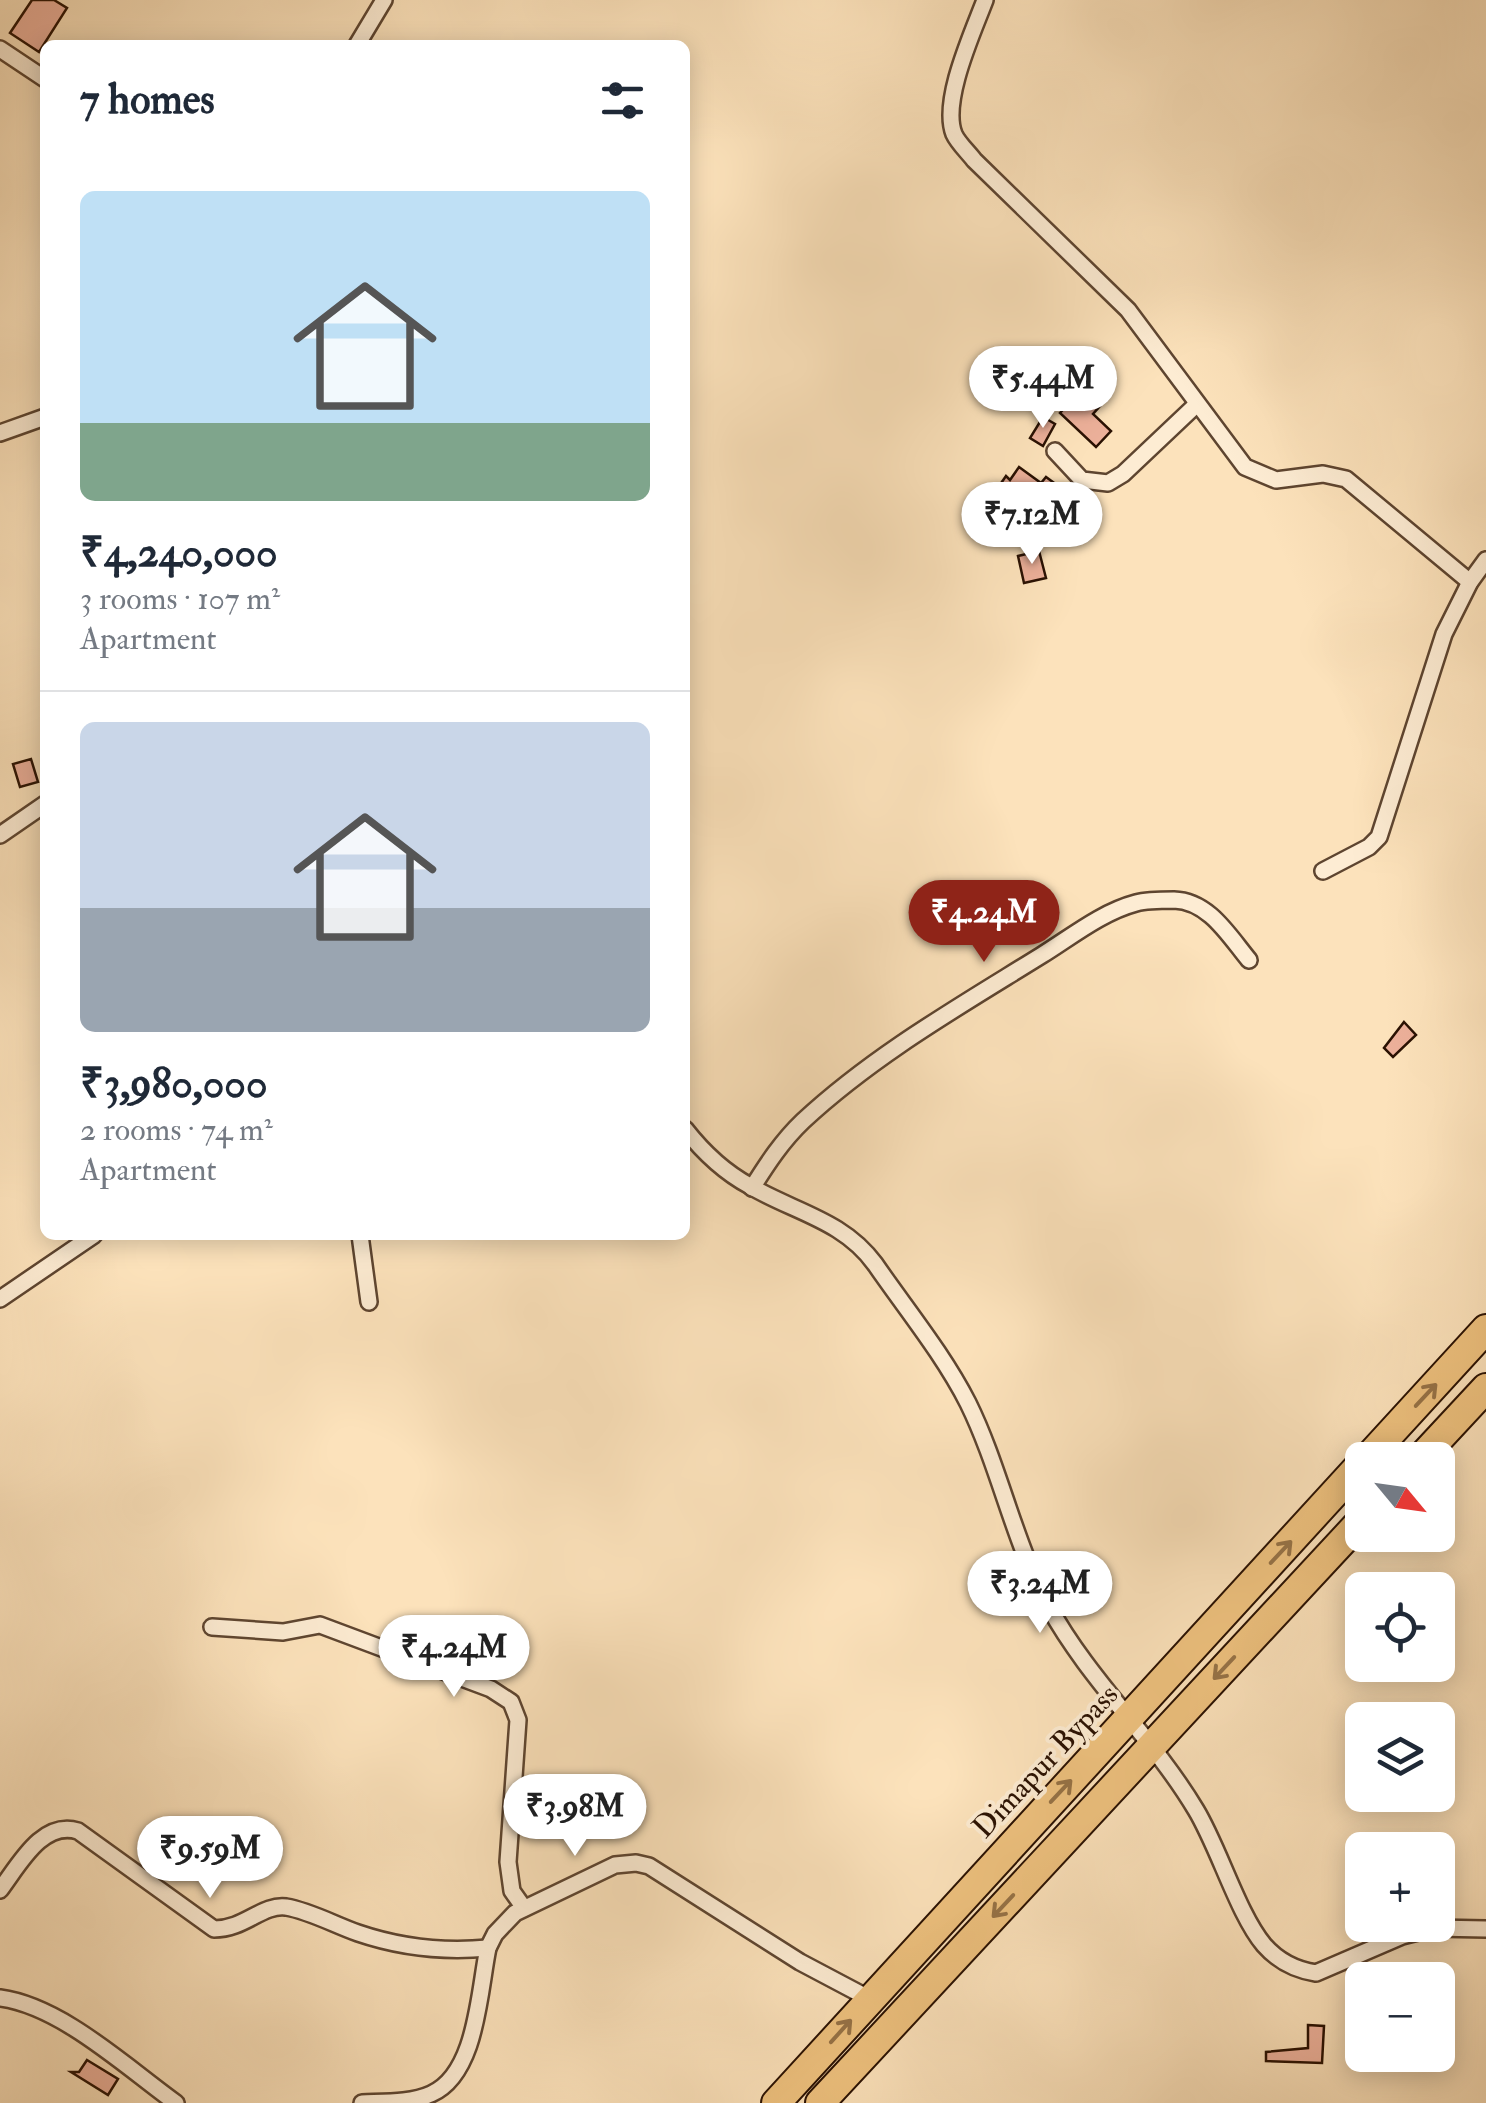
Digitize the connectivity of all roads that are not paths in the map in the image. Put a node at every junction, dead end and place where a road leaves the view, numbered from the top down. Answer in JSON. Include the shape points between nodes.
{"nodes":[{"id":1,"x":384,"y":0,"type":"edge"},
{"id":2,"x":985,"y":0,"type":"edge"},
{"id":3,"x":360,"y":40,"type":"edge"},
{"id":4,"x":0,"y":49,"type":"edge"},
{"id":5,"x":40,"y":76,"type":"edge"},
{"id":6,"x":1197,"y":404,"type":"junction"},
{"id":7,"x":40,"y":419,"type":"edge"},
{"id":8,"x":0,"y":433,"type":"edge"},
{"id":9,"x":1055,"y":451,"type":"dead end"},
{"id":10,"x":1486,"y":560,"type":"edge"},
{"id":11,"x":1470,"y":582,"type":"junction"},
{"id":12,"x":40,"y":807,"type":"edge"},
{"id":13,"x":0,"y":835,"type":"edge"},
{"id":14,"x":1323,"y":870,"type":"dead end"},
{"id":15,"x":1250,"y":960,"type":"dead end"},
{"id":16,"x":690,"y":1134,"type":"edge"},
{"id":17,"x":752,"y":1188,"type":"junction"},
{"id":18,"x":87,"y":1240,"type":"edge"},
{"id":19,"x":361,"y":1240,"type":"edge"},
{"id":20,"x":0,"y":1299,"type":"edge"},
{"id":21,"x":368,"y":1302,"type":"dead end"},
{"id":22,"x":1486,"y":1329,"type":"edge"},
{"id":23,"x":1486,"y":1388,"type":"edge"},
{"id":24,"x":1382,"y":1442,"type":"edge"},
{"id":25,"x":1436,"y":1442,"type":"edge"},
{"id":26,"x":1345,"y":1483,"type":"edge"},
{"id":27,"x":1345,"y":1538,"type":"edge"},
{"id":28,"x":212,"y":1627,"type":"dead end"},
{"id":29,"x":1129,"y":1718,"type":"junction"},
{"id":30,"x":1151,"y":1746,"type":"junction"},
{"id":31,"x":0,"y":1890,"type":"edge"},
{"id":32,"x":524,"y":1908,"type":"junction"},
{"id":33,"x":1486,"y":1928,"type":"edge"},
{"id":34,"x":488,"y":1948,"type":"junction"},
{"id":35,"x":0,"y":1998,"type":"edge"},
{"id":36,"x":870,"y":1999,"type":"junction"},
{"id":37,"x":176,"y":2103,"type":"edge"},
{"id":38,"x":362,"y":2103,"type":"edge"},
{"id":39,"x":776,"y":2103,"type":"edge"},
{"id":40,"x":820,"y":2103,"type":"edge"}],
"edges":[{"from":1,"to":3,"type":"street"},
{"from":2,"to":6,"type":"street","via":[[956,88],[954,135],[1128,310]]},
{"from":4,"to":5,"type":"street"},
{"from":6,"to":9,"type":"street","via":[[1108,483],[1082,480]]},
{"from":6,"to":11,"type":"street","via":[[1246,467],[1276,480],[1323,474],[1346,479]]},
{"from":7,"to":8,"type":"street"},
{"from":10,"to":11,"type":"street"},
{"from":11,"to":14,"type":"street","via":[[1444,634],[1379,837]]},
{"from":12,"to":13,"type":"street"},
{"from":15,"to":17,"type":"street","via":[[1193,903],[1137,903],[1104,917],[865,1070],[803,1121]]},
{"from":16,"to":17,"type":"street"},
{"from":17,"to":29,"type":"street","via":[[831,1224],[875,1264],[966,1400],[1049,1608]]},
{"from":18,"to":20,"type":"street"},
{"from":19,"to":21,"type":"street"},
{"from":24,"to":22,"type":"highway","name":"Dimapur Bypass","one_way":true},
{"from":23,"to":25,"type":"highway"},
{"from":29,"to":26,"type":"highway","name":"Dimapur Bypass","one_way":true},
{"from":27,"to":30,"type":"highway","one_way":true},
{"from":28,"to":32,"type":"street","via":[[328,1627],[511,1702],[518,1720],[508,1862],[512,1891]]},
{"from":29,"to":30,"type":"street"},
{"from":36,"to":29,"type":"highway","name":"Dimapur Bypass","one_way":true},
{"from":30,"to":33,"type":"street","via":[[1195,1808],[1261,1941],[1286,1963],[1316,1974],[1402,1936]]},
{"from":30,"to":40,"type":"highway","one_way":true},
{"from":31,"to":34,"type":"street","via":[[37,1843],[66,1827],[214,1929],[285,1907],[384,1940]]},
{"from":32,"to":34,"type":"street"},
{"from":32,"to":36,"type":"street","via":[[616,1864],[648,1866]]},
{"from":34,"to":38,"type":"street","via":[[468,2048],[456,2075],[426,2097]]},
{"from":35,"to":37,"type":"street","via":[[55,2017]]},
{"from":39,"to":36,"type":"highway","name":"Dimapur Bypass","one_way":true}]}
